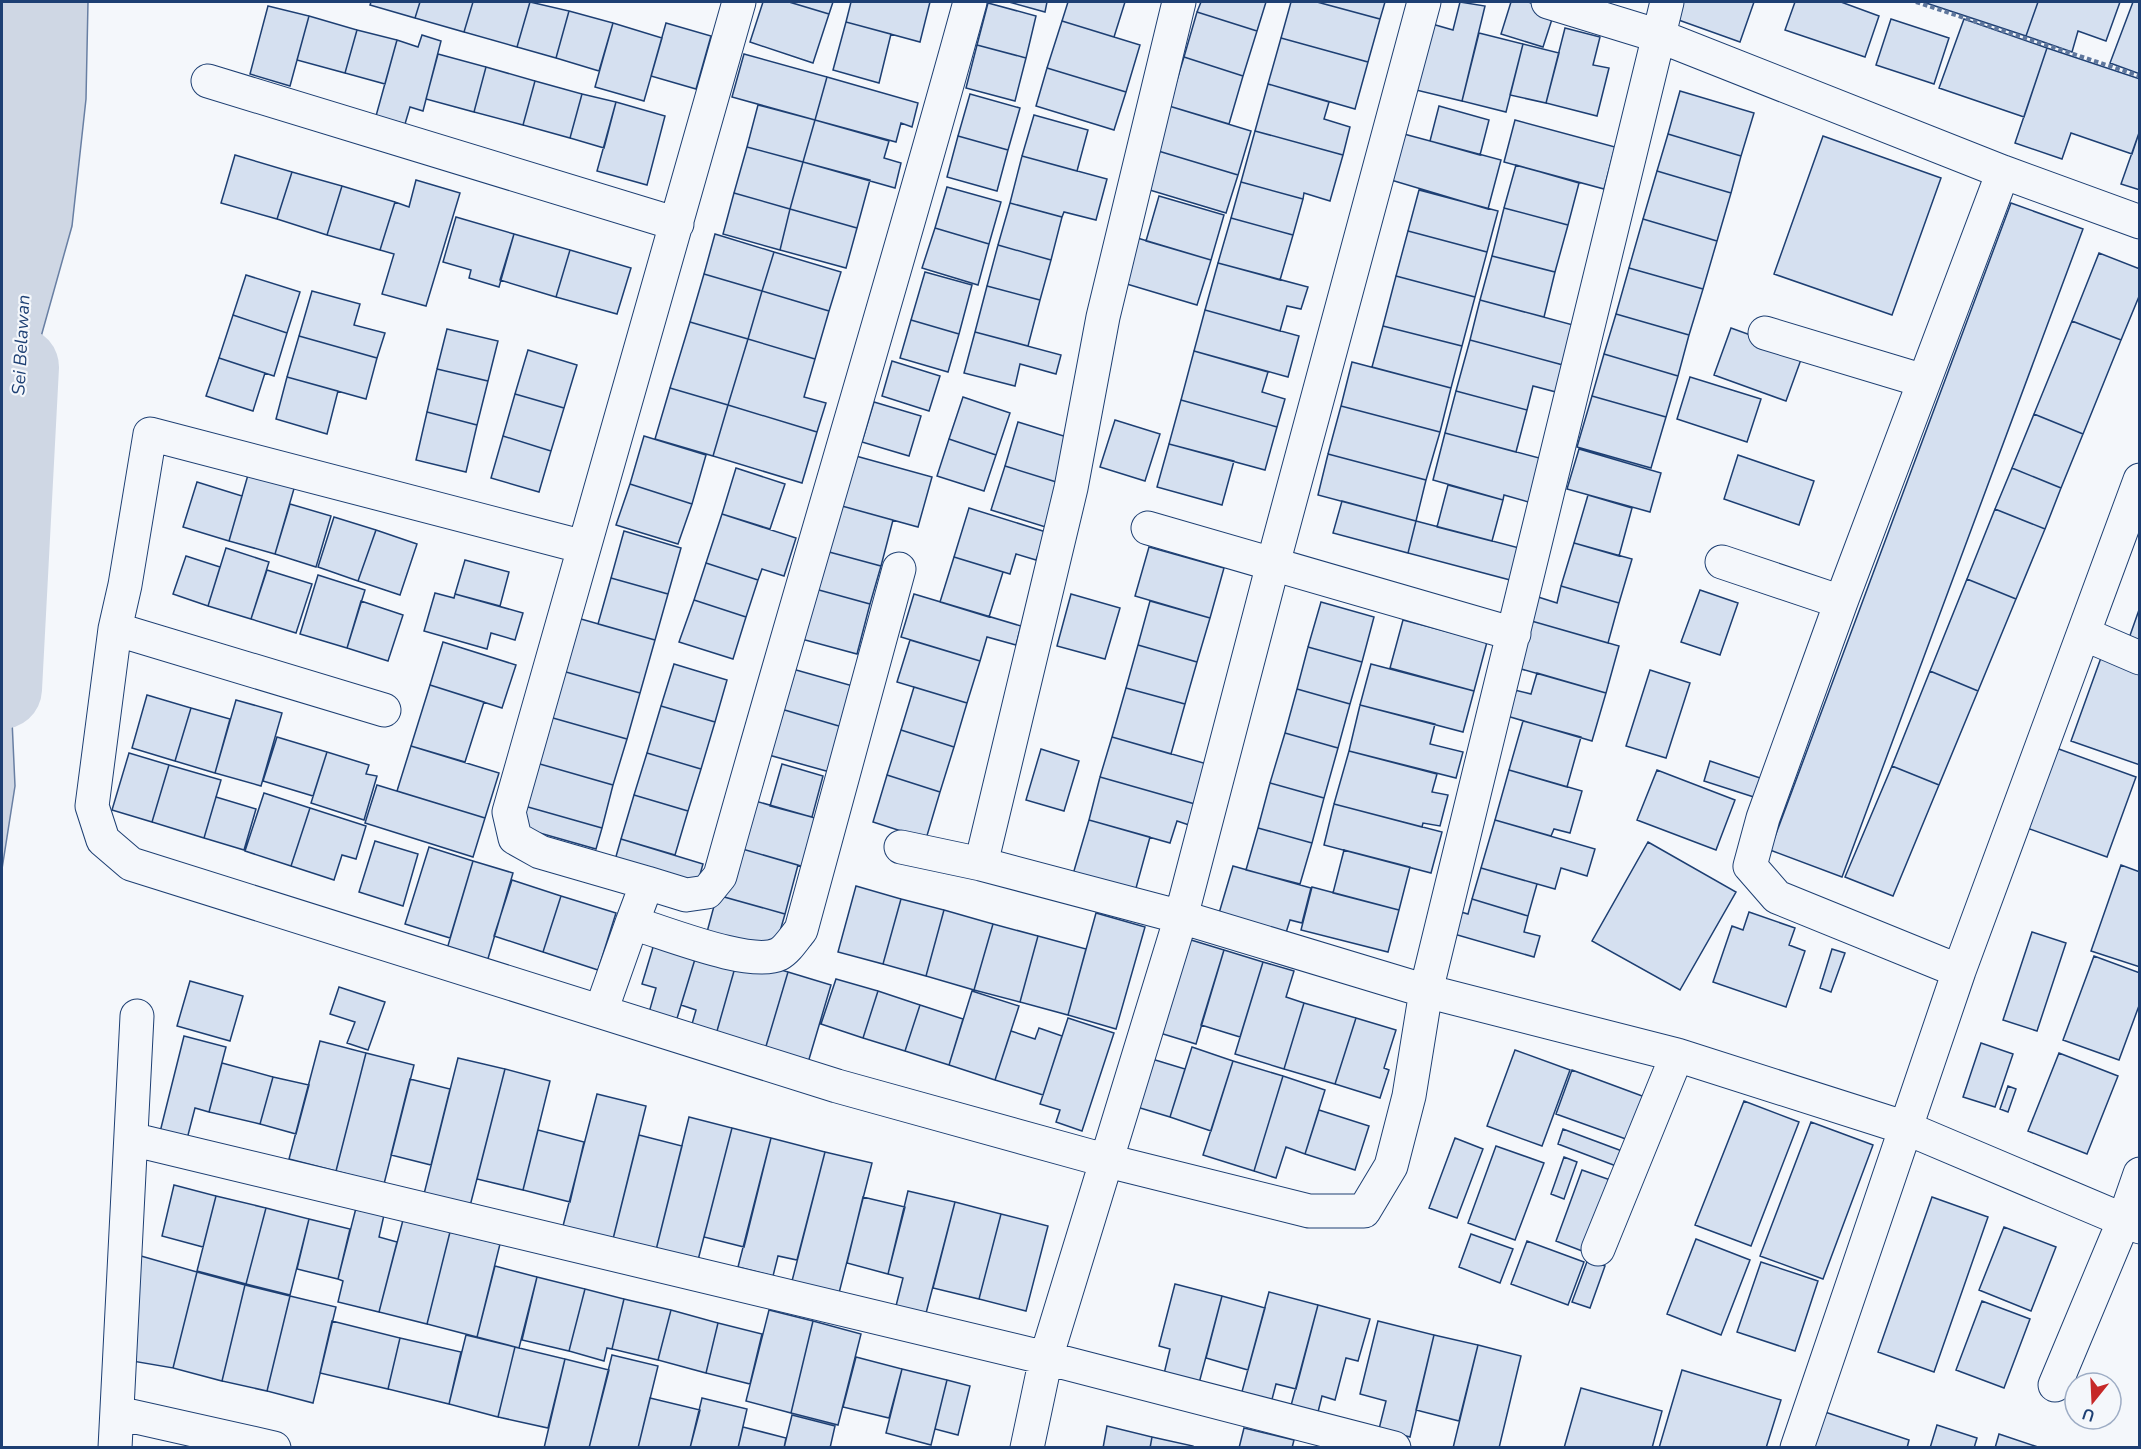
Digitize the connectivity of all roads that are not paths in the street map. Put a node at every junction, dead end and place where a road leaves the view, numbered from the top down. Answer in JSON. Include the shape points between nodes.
{"nodes":[{"id":1,"x":739,"y":2,"type":"edge"},
{"id":2,"x":970,"y":2,"type":"edge"},
{"id":3,"x":1179,"y":2,"type":"edge"},
{"id":4,"x":1424,"y":2,"type":"edge"},
{"id":5,"x":1548,"y":2,"type":"edge"},
{"id":6,"x":1667,"y":2,"type":"edge"},
{"id":7,"x":1659,"y":36,"type":"junction"},
{"id":8,"x":208,"y":81,"type":"dead end"},
{"id":9,"x":2003,"y":172,"type":"junction"},
{"id":10,"x":2139,"y":222,"type":"edge"},
{"id":11,"x":677,"y":224,"type":"junction"},
{"id":12,"x":1765,"y":333,"type":"dead end"},
{"id":13,"x":1924,"y":381,"type":"junction"},
{"id":14,"x":2139,"y":480,"type":"edge"},
{"id":15,"x":1148,"y":528,"type":"dead end"},
{"id":16,"x":584,"y":547,"type":"junction"},
{"id":17,"x":1722,"y":562,"type":"dead end"},
{"id":18,"x":1273,"y":564,"type":"junction"},
{"id":19,"x":899,"y":569,"type":"dead end"},
{"id":20,"x":1841,"y":602,"type":"junction"},
{"id":21,"x":115,"y":629,"type":"junction"},
{"id":22,"x":1514,"y":634,"type":"junction"},
{"id":23,"x":2084,"y":634,"type":"junction"},
{"id":24,"x":2139,"y":658,"type":"edge"},
{"id":25,"x":384,"y":710,"type":"dead end"},
{"id":26,"x":901,"y":847,"type":"dead end"},
{"id":27,"x":981,"y":864,"type":"junction"},
{"id":28,"x":647,"y":883,"type":"junction"},
{"id":29,"x":1181,"y":917,"type":"junction"},
{"id":30,"x":632,"y":922,"type":"junction"},
{"id":31,"x":1959,"y":971,"type":"junction"},
{"id":32,"x":1426,"y":991,"type":"junction"},
{"id":33,"x":601,"y":1011,"type":"junction"},
{"id":34,"x":137,"y":1016,"type":"dead end"},
{"id":35,"x":1677,"y":1055,"type":"junction"},
{"id":36,"x":1906,"y":1128,"type":"junction"},
{"id":37,"x":131,"y":1139,"type":"junction"},
{"id":38,"x":1108,"y":1161,"type":"junction"},
{"id":39,"x":2139,"y":1174,"type":"edge"},
{"id":40,"x":2132,"y":1224,"type":"edge"},
{"id":41,"x":1598,"y":1249,"type":"dead end"},
{"id":42,"x":1046,"y":1358,"type":"junction"},
{"id":43,"x":2055,"y":1385,"type":"dead end"},
{"id":44,"x":118,"y":1413,"type":"junction"},
{"id":45,"x":115,"y":1448,"type":"edge"},
{"id":46,"x":274,"y":1448,"type":"edge"},
{"id":47,"x":1027,"y":1448,"type":"edge"},
{"id":48,"x":1394,"y":1448,"type":"edge"},
{"id":49,"x":1797,"y":1448,"type":"edge"}],
"edges":[{"from":1,"to":11,"type":"street"},
{"from":2,"to":28,"type":"street","via":[[720,876],[707,892],[686,895]]},
{"from":3,"to":27,"type":"street","via":[[1103,317],[1071,488]]},
{"from":4,"to":18,"type":"street"},
{"from":5,"to":7,"type":"street"},
{"from":6,"to":7,"type":"street"},
{"from":7,"to":9,"type":"street"},
{"from":7,"to":22,"type":"street"},
{"from":8,"to":11,"type":"street"},
{"from":9,"to":10,"type":"street"},
{"from":9,"to":13,"type":"street"},
{"from":11,"to":16,"type":"street"},
{"from":12,"to":13,"type":"street"},
{"from":13,"to":20,"type":"street"},
{"from":14,"to":23,"type":"street"},
{"from":15,"to":18,"type":"street"},
{"from":16,"to":21,"type":"street","via":[[150,434]]},
{"from":16,"to":28,"type":"street","via":[[509,812],[515,838],[540,852]]},
{"from":17,"to":20,"type":"street"},
{"from":18,"to":22,"type":"street"},
{"from":18,"to":29,"type":"street"},
{"from":19,"to":30,"type":"street","via":[[801,930],[780,954],[758,959]]},
{"from":20,"to":31,"type":"street","via":[[1763,818],[1750,866],[1777,897]]},
{"from":21,"to":25,"type":"street"},
{"from":21,"to":33,"type":"street","via":[[92,806],[103,840],[131,864]]},
{"from":22,"to":32,"type":"street"},
{"from":23,"to":24,"type":"street"},
{"from":23,"to":31,"type":"street"},
{"from":26,"to":27,"type":"street"},
{"from":27,"to":29,"type":"street"},
{"from":28,"to":30,"type":"street"},
{"from":29,"to":32,"type":"street"},
{"from":29,"to":38,"type":"street"},
{"from":30,"to":33,"type":"street"},
{"from":31,"to":36,"type":"street"},
{"from":32,"to":35,"type":"street"},
{"from":32,"to":38,"type":"street","via":[[1409,1096],[1391,1166],[1365,1211],[1309,1211]]},
{"from":33,"to":38,"type":"street","via":[[837,1086]]},
{"from":34,"to":37,"type":"street"},
{"from":35,"to":36,"type":"street"},
{"from":35,"to":41,"type":"street"},
{"from":36,"to":40,"type":"street"},
{"from":36,"to":49,"type":"street"},
{"from":37,"to":42,"type":"street"},
{"from":37,"to":44,"type":"street"},
{"from":38,"to":42,"type":"street"},
{"from":39,"to":40,"type":"street"},
{"from":40,"to":43,"type":"street"},
{"from":42,"to":47,"type":"street"},
{"from":42,"to":48,"type":"street"},
{"from":44,"to":45,"type":"street"},
{"from":44,"to":46,"type":"street"}]}
